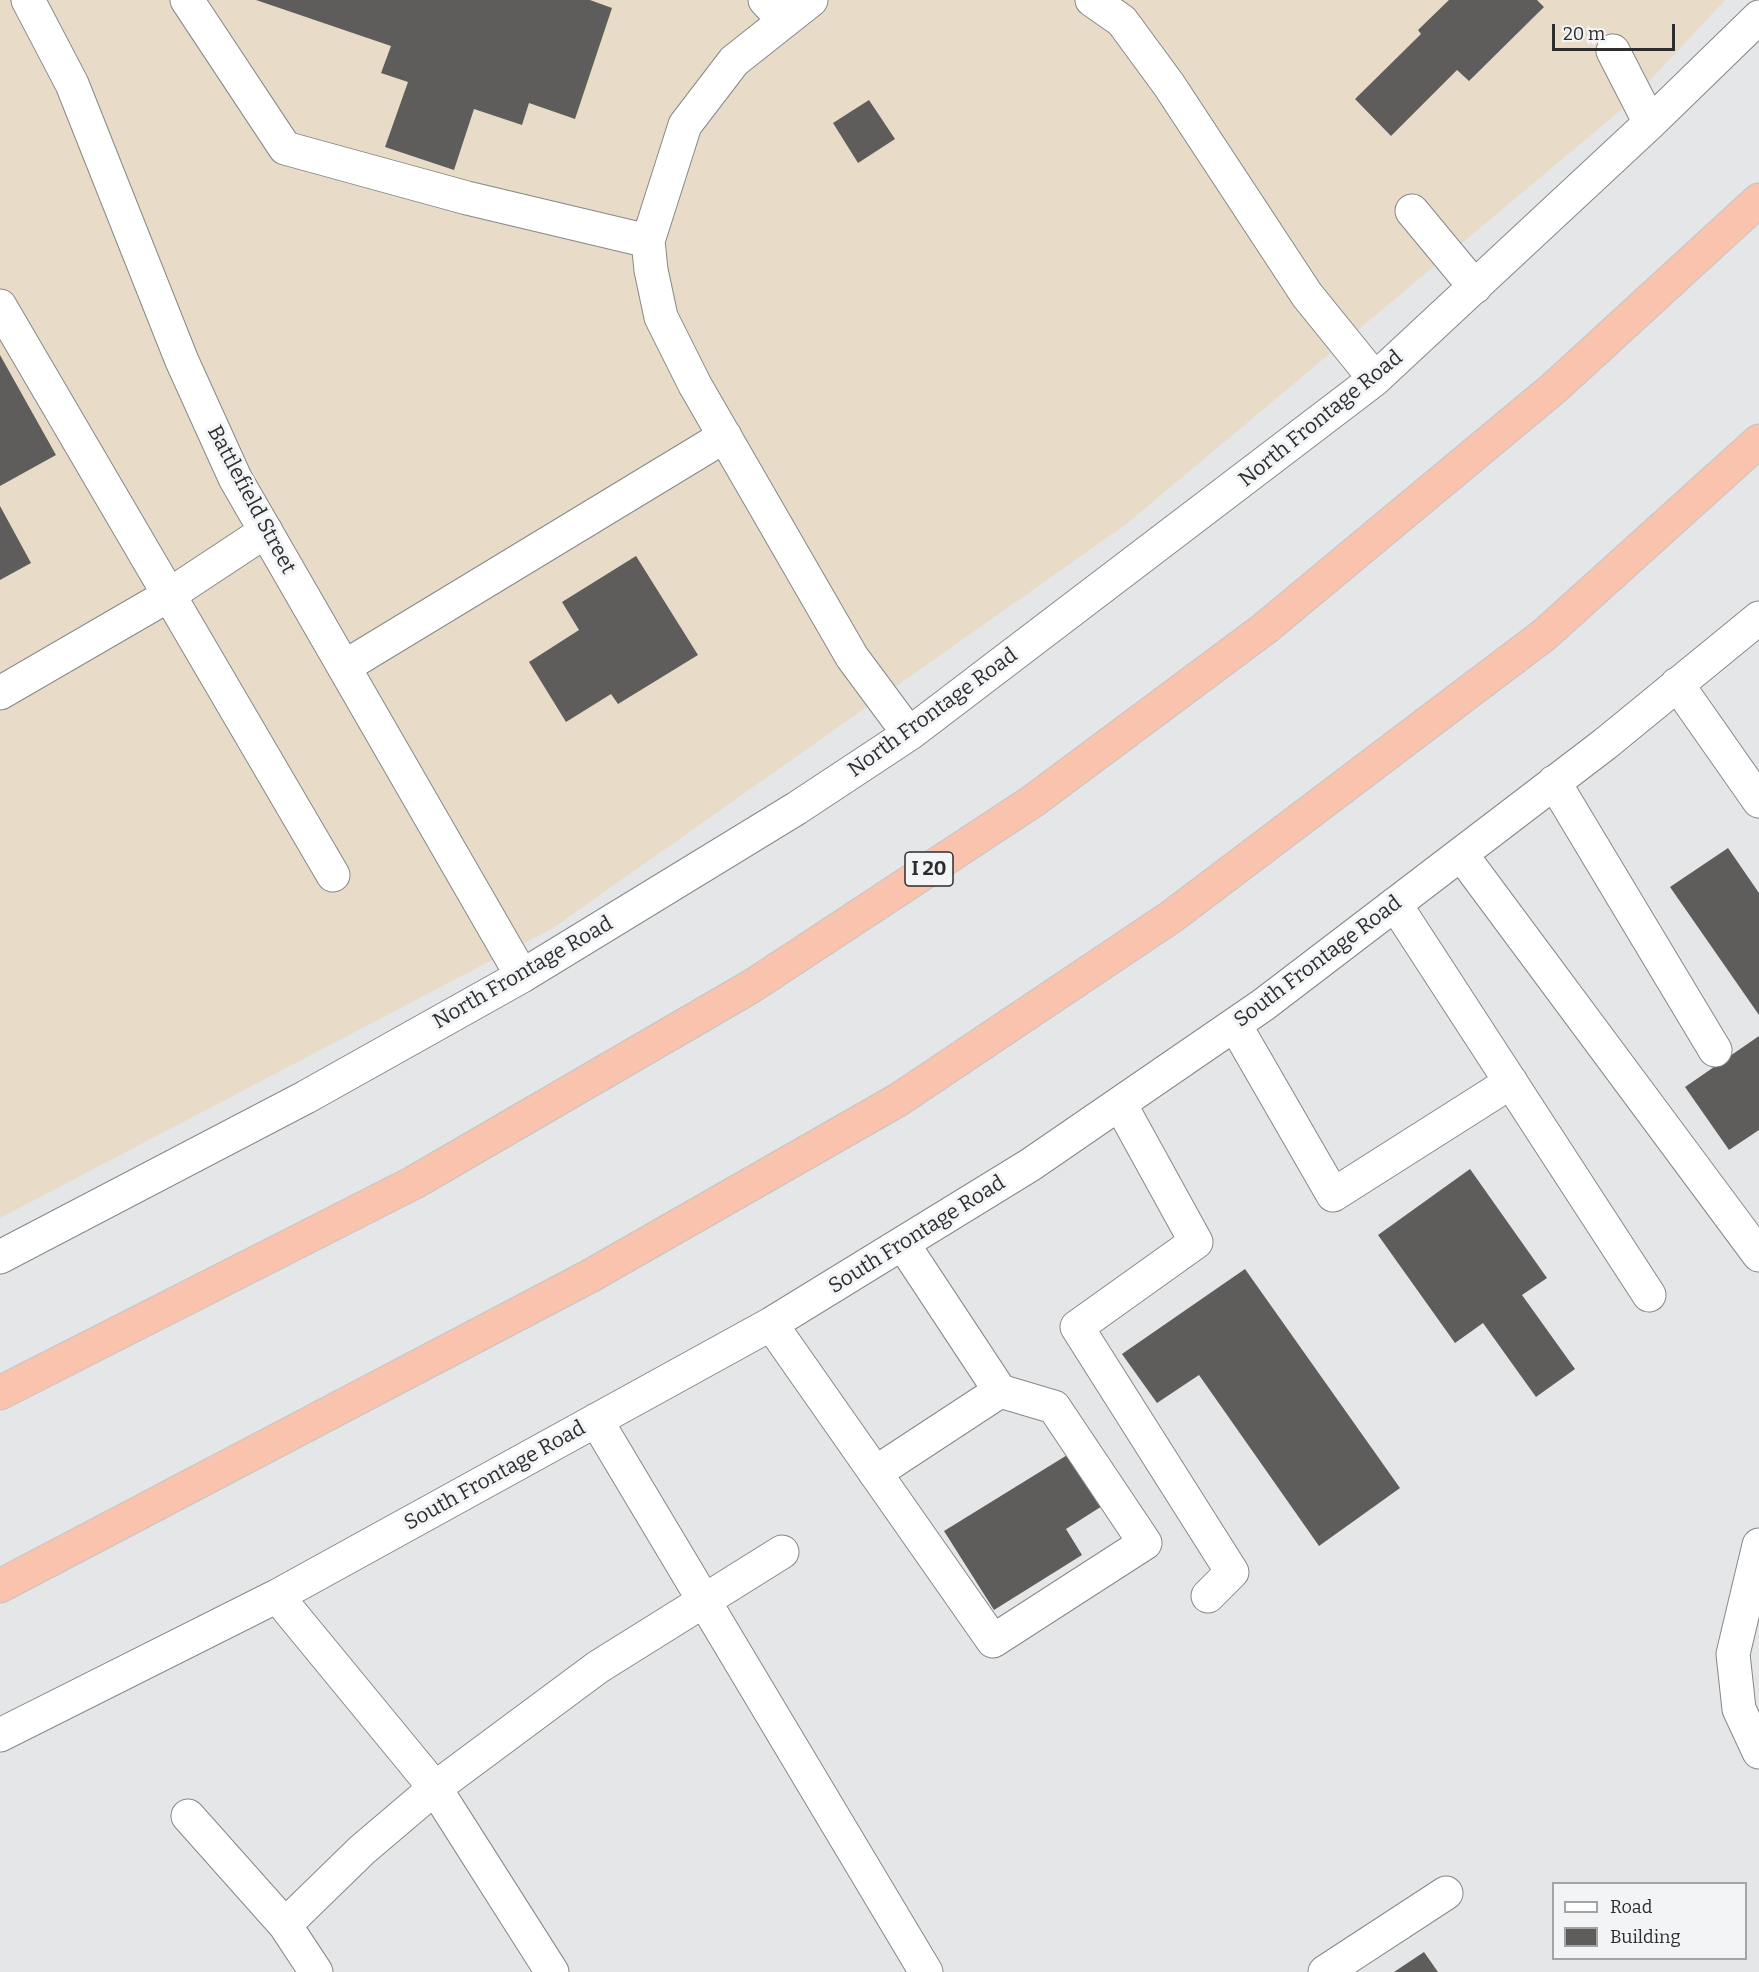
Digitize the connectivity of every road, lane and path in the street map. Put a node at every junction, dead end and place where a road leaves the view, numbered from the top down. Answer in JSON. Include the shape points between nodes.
{"nodes":[{"id":1,"x":28,"y":0,"type":"edge"},
{"id":2,"x":187,"y":0,"type":"edge"},
{"id":3,"x":812,"y":0,"type":"edge"},
{"id":4,"x":1092,"y":0,"type":"edge"},
{"id":5,"x":774,"y":11,"type":"edge"},
{"id":6,"x":1759,"y":17,"type":"edge"},
{"id":7,"x":1613,"y":51,"type":"dead end"},
{"id":8,"x":1650,"y":123,"type":"junction"},
{"id":9,"x":1759,"y":200,"type":"edge"},
{"id":10,"x":1412,"y":211,"type":"dead end"},
{"id":11,"x":648,"y":241,"type":"junction"},
{"id":12,"x":1475,"y":287,"type":"junction"},
{"id":13,"x":0,"y":306,"type":"edge"},
{"id":14,"x":1375,"y":379,"type":"junction"},
{"id":15,"x":725,"y":436,"type":"junction"},
{"id":16,"x":1759,"y":441,"type":"edge"},
{"id":17,"x":266,"y":531,"type":"junction"},
{"id":18,"x":170,"y":595,"type":"junction"},
{"id":19,"x":1759,"y":619,"type":"edge"},
{"id":20,"x":344,"y":667,"type":"junction"},
{"id":21,"x":1677,"y":684,"type":"junction"},
{"id":22,"x":0,"y":693,"type":"edge"},
{"id":23,"x":909,"y":734,"type":"junction"},
{"id":24,"x":1554,"y":782,"type":"junction"},
{"id":25,"x":1759,"y":801,"type":"edge"},
{"id":26,"x":1461,"y":854,"type":"junction"},
{"id":27,"x":333,"y":875,"type":"dead end"},
{"id":28,"x":1395,"y":904,"type":"junction"},
{"id":29,"x":522,"y":976,"type":"junction"},
{"id":30,"x":1236,"y":1024,"type":"junction"},
{"id":31,"x":1715,"y":1050,"type":"dead end"},
{"id":32,"x":1511,"y":1082,"type":"junction"},
{"id":33,"x":1120,"y":1104,"type":"junction"},
{"id":34,"x":903,"y":1244,"type":"junction"},
{"id":35,"x":1759,"y":1255,"type":"edge"},
{"id":36,"x":0,"y":1257,"type":"edge"},
{"id":37,"x":1649,"y":1294,"type":"dead end"},
{"id":38,"x":771,"y":1324,"type":"junction"},
{"id":39,"x":1000,"y":1391,"type":"junction"},
{"id":40,"x":0,"y":1393,"type":"edge"},
{"id":41,"x":596,"y":1420,"type":"junction"},
{"id":42,"x":874,"y":1473,"type":"junction"},
{"id":43,"x":1759,"y":1545,"type":"edge"},
{"id":44,"x":782,"y":1552,"type":"dead end"},
{"id":45,"x":0,"y":1586,"type":"edge"},
{"id":46,"x":278,"y":1596,"type":"junction"},
{"id":47,"x":1208,"y":1596,"type":"dead end"},
{"id":48,"x":703,"y":1599,"type":"junction"},
{"id":49,"x":0,"y":1735,"type":"edge"},
{"id":50,"x":1759,"y":1752,"type":"edge"},
{"id":51,"x":435,"y":1788,"type":"junction"},
{"id":52,"x":188,"y":1816,"type":"dead end"},
{"id":53,"x":1446,"y":1893,"type":"dead end"},
{"id":54,"x":285,"y":1925,"type":"junction"},
{"id":55,"x":315,"y":1972,"type":"edge"},
{"id":56,"x":552,"y":1972,"type":"edge"},
{"id":57,"x":926,"y":1972,"type":"edge"},
{"id":58,"x":1325,"y":1972,"type":"edge"}],
"edges":[{"from":1,"to":17,"type":"street","name":"Battlefield Street","via":[[72,84],[182,361],[235,478]]},
{"from":2,"to":11,"type":"street","via":[[285,148],[467,198]]},
{"from":3,"to":5,"type":"street"},
{"from":4,"to":14,"type":"street","via":[[1122,21],[1307,295]]},
{"from":5,"to":11,"type":"street","via":[[685,125]]},
{"from":6,"to":8,"type":"street","name":"North Frontage Road"},
{"from":7,"to":8,"type":"street"},
{"from":8,"to":12,"type":"street","name":"North Frontage Road"},
{"from":9,"to":40,"type":"highway","number":"I 20","via":[[1554,388],[1282,614],[1033,801],[752,986],[413,1183]]},
{"from":10,"to":12,"type":"street"},
{"from":11,"to":15,"type":"street","via":[[662,317]]},
{"from":12,"to":14,"type":"street","name":"North Frontage Road"},
{"from":13,"to":18,"type":"street"},
{"from":14,"to":23,"type":"street","name":"North Frontage Road"},
{"from":15,"to":20,"type":"street"},
{"from":15,"to":23,"type":"street","via":[[852,657]]},
{"from":16,"to":45,"type":"highway","via":[[1544,635],[1171,917],[898,1100],[590,1276]]},
{"from":17,"to":18,"type":"street"},
{"from":17,"to":20,"type":"street","name":"Battlefield Street"},
{"from":18,"to":22,"type":"street"},
{"from":18,"to":27,"type":"street"},
{"from":19,"to":21,"type":"street","name":"South Frontage Road"},
{"from":20,"to":29,"type":"street","name":"Battlefield Street"},
{"from":21,"to":24,"type":"street","name":"South Frontage Road"},
{"from":21,"to":25,"type":"street"},
{"from":23,"to":29,"type":"street","name":"North Frontage Road","via":[[797,808]]},
{"from":24,"to":26,"type":"street","name":"South Frontage Road"},
{"from":24,"to":31,"type":"street"},
{"from":26,"to":28,"type":"street","name":"South Frontage Road"},
{"from":26,"to":35,"type":"street"},
{"from":28,"to":30,"type":"street","name":"South Frontage Road"},
{"from":28,"to":32,"type":"street"},
{"from":29,"to":36,"type":"street","name":"North Frontage Road","via":[[306,1097]]},
{"from":30,"to":32,"type":"street","via":[[1333,1195]]},
{"from":30,"to":33,"type":"street","name":"South Frontage Road"},
{"from":32,"to":37,"type":"street"},
{"from":33,"to":34,"type":"street","name":"South Frontage Road"},
{"from":33,"to":47,"type":"street","via":[[1196,1242],[1077,1327],[1232,1572]]},
{"from":34,"to":38,"type":"street","name":"South Frontage Road"},
{"from":34,"to":39,"type":"street"},
{"from":38,"to":41,"type":"street","name":"South Frontage Road"},
{"from":38,"to":42,"type":"street"},
{"from":39,"to":42,"type":"street"},
{"from":39,"to":42,"type":"street","via":[[1054,1407],[1145,1544],[993,1641]]},
{"from":41,"to":46,"type":"street","name":"South Frontage Road"},
{"from":41,"to":48,"type":"street"},
{"from":43,"to":50,"type":"street","via":[[1733,1654],[1738,1709]]},
{"from":44,"to":48,"type":"street"},
{"from":46,"to":49,"type":"street","name":"South Frontage Road"},
{"from":46,"to":51,"type":"street"},
{"from":48,"to":51,"type":"street","via":[[598,1667]]},
{"from":48,"to":57,"type":"street"},
{"from":51,"to":54,"type":"street","via":[[362,1850]]},
{"from":51,"to":56,"type":"street"},
{"from":52,"to":54,"type":"street"},
{"from":53,"to":58,"type":"street"},
{"from":54,"to":55,"type":"street"}]}
